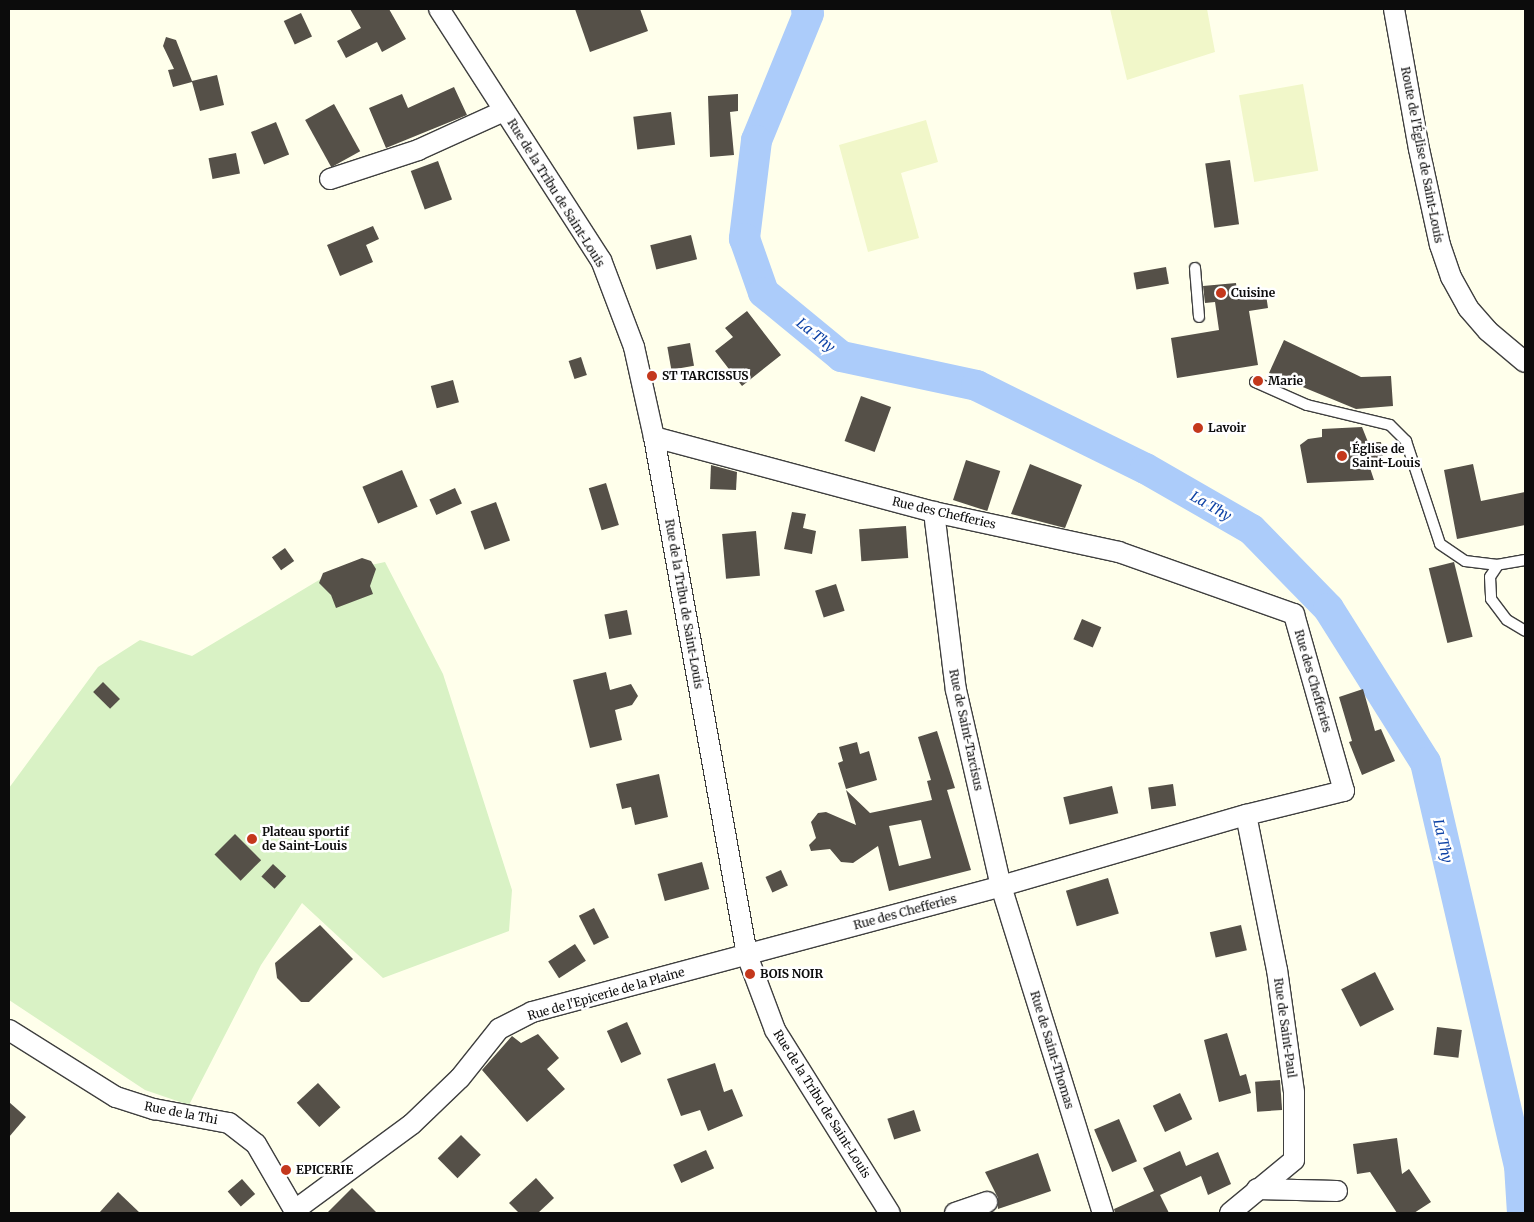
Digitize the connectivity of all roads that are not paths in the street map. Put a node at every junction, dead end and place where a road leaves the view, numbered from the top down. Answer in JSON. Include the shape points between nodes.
{"nodes":[{"id":1,"x":439,"y":9,"type":"edge"},
{"id":2,"x":1394,"y":9,"type":"edge"},
{"id":3,"x":504,"y":111,"type":"junction"},
{"id":4,"x":330,"y":179,"type":"dead end"},
{"id":5,"x":1195,"y":268,"type":"dead end"},
{"id":6,"x":1199,"y":316,"type":"dead end"},
{"id":7,"x":1525,"y":362,"type":"edge"},
{"id":8,"x":1255,"y":382,"type":"dead end"},
{"id":9,"x":654,"y":436,"type":"junction"},
{"id":10,"x":934,"y":512,"type":"junction"},
{"id":11,"x":1525,"y":560,"type":"edge"},
{"id":12,"x":1498,"y":565,"type":"junction"},
{"id":13,"x":1525,"y":631,"type":"edge"},
{"id":14,"x":1246,"y":815,"type":"junction"},
{"id":15,"x":1001,"y":886,"type":"junction"},
{"id":16,"x":747,"y":955,"type":"junction"},
{"id":17,"x":9,"y":1030,"type":"edge"},
{"id":18,"x":1257,"y":1189,"type":"junction"},
{"id":19,"x":1337,"y":1191,"type":"dead end"},
{"id":20,"x":987,"y":1202,"type":"dead end"},
{"id":21,"x":296,"y":1212,"type":"edge"},
{"id":22,"x":890,"y":1213,"type":"edge"},
{"id":23,"x":955,"y":1213,"type":"edge"},
{"id":24,"x":1103,"y":1213,"type":"edge"},
{"id":25,"x":1230,"y":1213,"type":"edge"}],
"edges":[{"from":1,"to":3,"type":"street","name":"Rue de la Tribu de Saint-Louis"},
{"from":2,"to":7,"type":"street","name":"Route de l'Église de Saint-Louis","via":[[1419,149],[1440,245],[1451,277],[1468,308],[1488,331]]},
{"from":3,"to":4,"type":"street","via":[[418,150]]},
{"from":3,"to":9,"type":"street","name":"Rue de la Tribu de Saint-Louis","via":[[600,260],[634,346]]},
{"from":5,"to":6,"type":"lane"},
{"from":8,"to":12,"type":"lane","via":[[1307,405],[1390,425],[1406,441],[1440,544],[1466,561]]},
{"from":9,"to":10,"type":"street","name":"Rue des Chefferies"},
{"from":9,"to":16,"type":"street","name":"Rue de la Tribu de Saint-Louis"},
{"from":10,"to":14,"type":"street","name":"Rue des Chefferies","via":[[1119,552],[1294,614],[1344,791]]},
{"from":10,"to":15,"type":"street","name":"Rue de Saint-Tarcisus","via":[[956,690]]},
{"from":11,"to":12,"type":"lane"},
{"from":12,"to":13,"type":"lane","via":[[1490,577],[1491,599],[1507,620]]},
{"from":14,"to":15,"type":"street","name":"Rue des Chefferies"},
{"from":14,"to":18,"type":"street","name":"Rue de Saint-Paul","via":[[1276,970],[1294,1092],[1294,1160]]},
{"from":15,"to":16,"type":"street","name":"Rue des Chefferies"},
{"from":15,"to":24,"type":"street","name":"Rue de Saint-Thomas"},
{"from":16,"to":21,"type":"street","name":"Rue de l'Epicerie de la Plaine","via":[[532,1012],[499,1029],[460,1078],[412,1124]]},
{"from":16,"to":22,"type":"street","name":"Rue de la Tribu de Saint-Louis","via":[[775,1030]]},
{"from":17,"to":21,"type":"street","name":"Rue de la Thi","via":[[116,1097],[154,1110],[229,1123],[256,1144]]},
{"from":18,"to":19,"type":"street"},
{"from":18,"to":25,"type":"street","name":"Rue de Saint-Paul"},
{"from":20,"to":23,"type":"street"}]}
